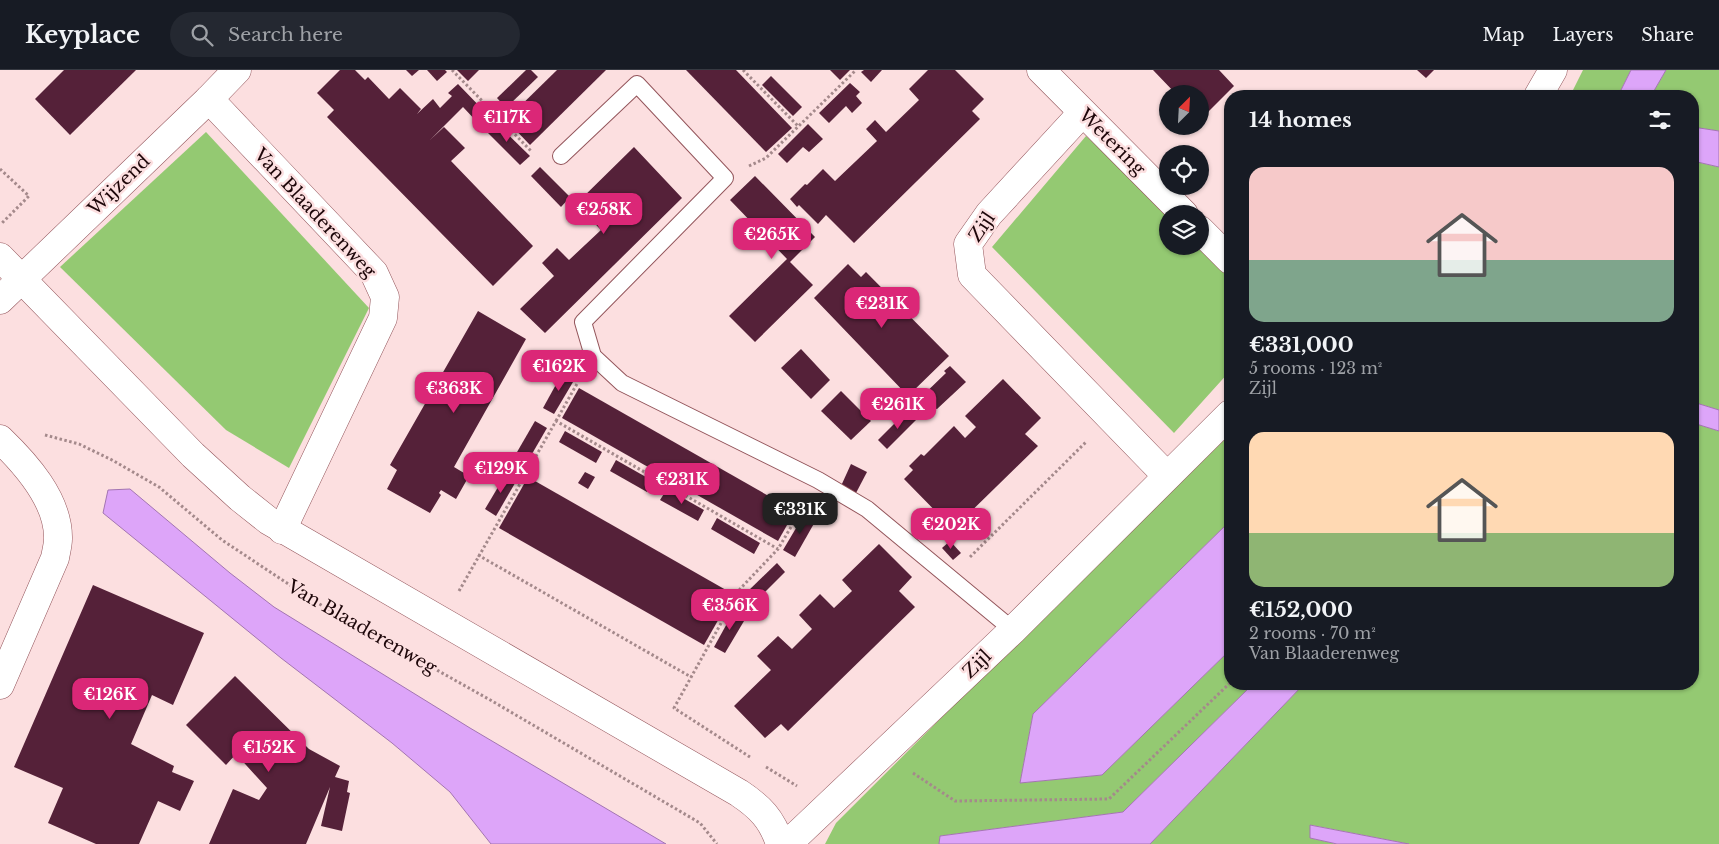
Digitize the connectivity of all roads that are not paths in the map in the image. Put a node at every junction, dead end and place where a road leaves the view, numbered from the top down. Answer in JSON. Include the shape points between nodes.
{"nodes":[{"id":1,"x":237,"y":70,"type":"edge"},
{"id":2,"x":1040,"y":70,"type":"edge"},
{"id":3,"x":1553,"y":70,"type":"edge"},
{"id":4,"x":1541,"y":90,"type":"edge"},
{"id":5,"x":209,"y":100,"type":"junction"},
{"id":6,"x":1082,"y":113,"type":"junction"},
{"id":7,"x":561,"y":156,"type":"road end"},
{"id":8,"x":1175,"y":205,"type":"edge"},
{"id":9,"x":1209,"y":239,"type":"edge"},
{"id":10,"x":1224,"y":254,"type":"edge"},
{"id":11,"x":0,"y":257,"type":"edge"},
{"id":12,"x":21,"y":279,"type":"junction"},
{"id":13,"x":0,"y":300,"type":"edge"},
{"id":14,"x":1224,"y":420,"type":"edge"},
{"id":15,"x":0,"y":439,"type":"edge"},
{"id":16,"x":1167,"y":476,"type":"junction"},
{"id":17,"x":282,"y":530,"type":"junction"},
{"id":18,"x":1013,"y":630,"type":"junction"},
{"id":19,"x":7,"y":650,"type":"edge"},
{"id":20,"x":0,"y":685,"type":"edge"},
{"id":21,"x":780,"y":843,"type":"edge"}],
"edges":[{"from":1,"to":5,"type":"street","name":"Wijzend"},
{"from":2,"to":6,"type":"street","name":"Wetering"},
{"from":3,"to":4,"type":"street"},
{"from":5,"to":12,"type":"street","name":"Wijzend"},
{"from":5,"to":17,"type":"street","name":"Van Blaaderenweg","via":[[374,273],[385,297],[383,318]]},
{"from":6,"to":8,"type":"street","name":"Wetering"},
{"from":6,"to":16,"type":"street","name":"Zijl","via":[[989,214],[968,244],[972,275]]},
{"from":7,"to":18,"type":"lane","via":[[637,84],[725,178],[583,322],[593,356],[622,383],[818,480],[868,509]]},
{"from":9,"to":10,"type":"street"},
{"from":11,"to":12,"type":"street"},
{"from":12,"to":13,"type":"street","name":"Wijzend"},
{"from":12,"to":17,"type":"street","via":[[193,456]]},
{"from":14,"to":16,"type":"street","name":"Zijl"},
{"from":15,"to":19,"type":"street","via":[[34,476],[54,516],[58,538],[55,558]]},
{"from":16,"to":18,"type":"street","name":"Zijl"},
{"from":17,"to":21,"type":"street","via":[[739,793],[764,812]]},
{"from":18,"to":21,"type":"street","name":"Zijl","via":[[796,836]]},
{"from":19,"to":20,"type":"street"}]}
